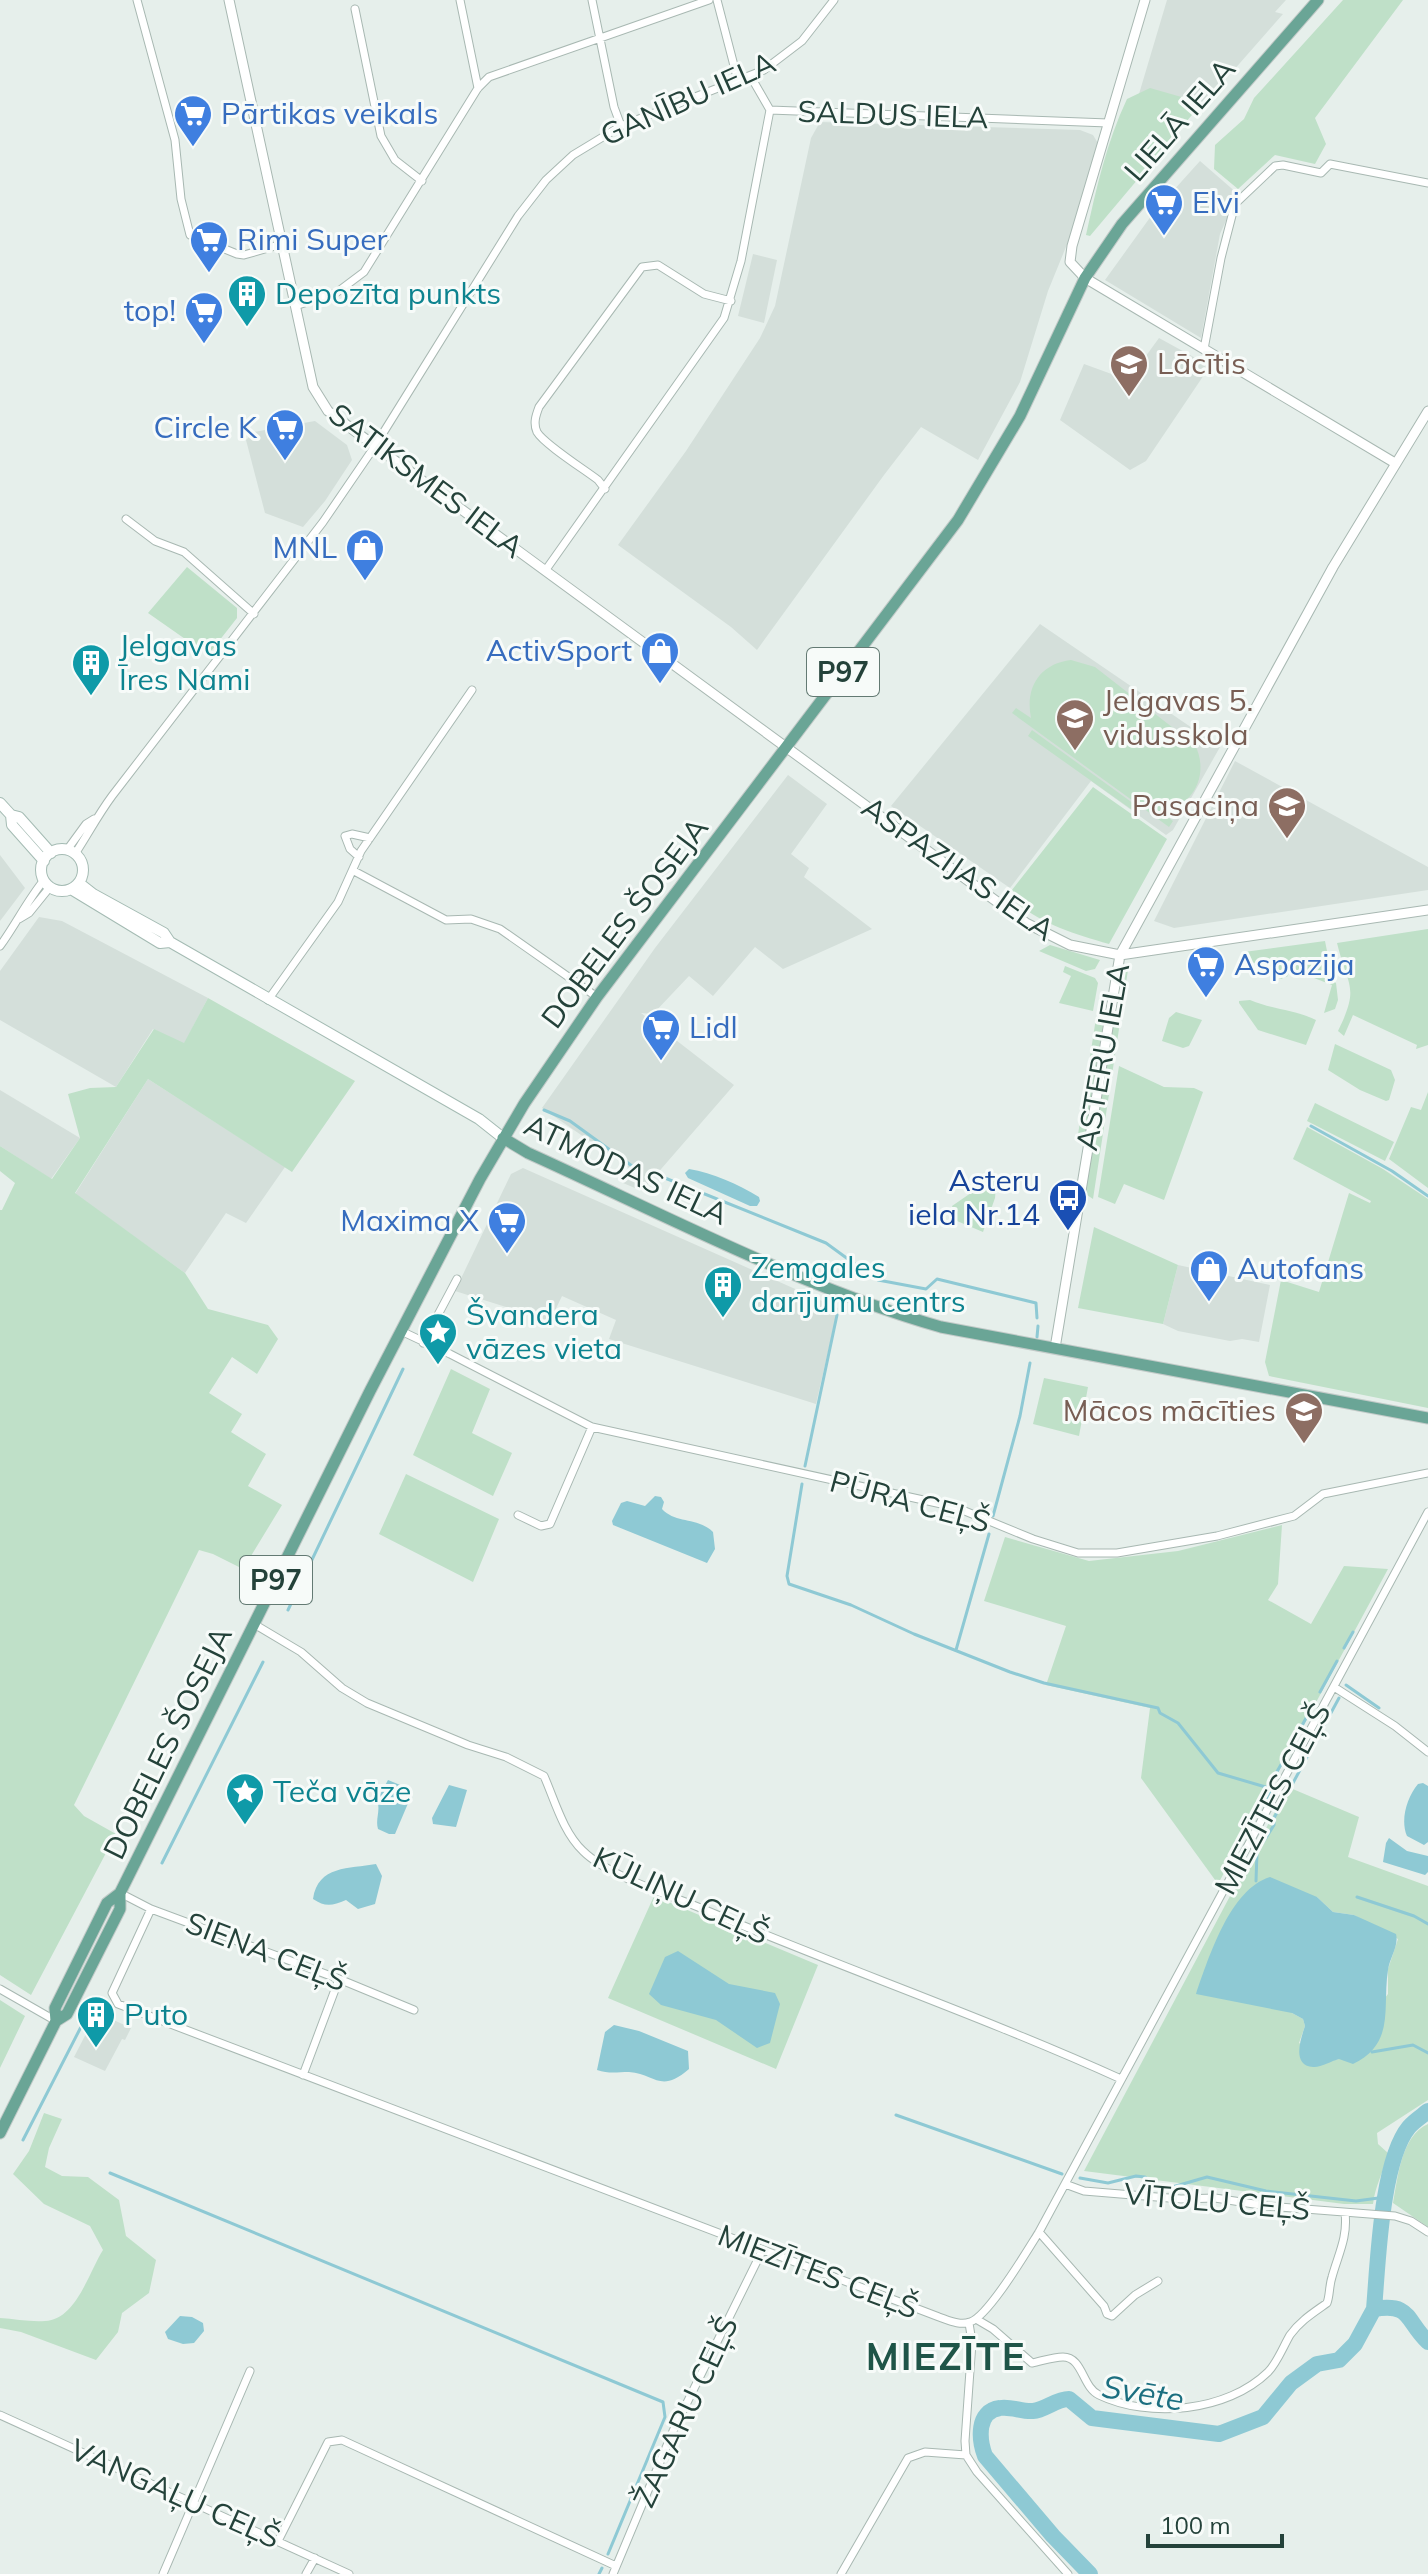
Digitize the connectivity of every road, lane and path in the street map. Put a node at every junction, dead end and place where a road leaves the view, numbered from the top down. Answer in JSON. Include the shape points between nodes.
{"nodes":[{"id":1,"x":137,"y":0,"type":"edge"},
{"id":2,"x":229,"y":0,"type":"edge"},
{"id":3,"x":460,"y":0,"type":"edge"},
{"id":4,"x":592,"y":0,"type":"edge"},
{"id":5,"x":709,"y":0,"type":"edge"},
{"id":6,"x":717,"y":0,"type":"edge"},
{"id":7,"x":834,"y":0,"type":"edge"},
{"id":8,"x":1145,"y":0,"type":"edge"},
{"id":9,"x":1318,"y":0,"type":"edge"},
{"id":10,"x":355,"y":9,"type":"dead end"},
{"id":11,"x":599,"y":37,"type":"junction"},
{"id":12,"x":751,"y":77,"type":"junction"},
{"id":13,"x":738,"y":81,"type":"junction"},
{"id":14,"x":478,"y":88,"type":"junction"},
{"id":15,"x":770,"y":110,"type":"junction"},
{"id":16,"x":1108,"y":123,"type":"junction"},
{"id":17,"x":621,"y":126,"type":"junction"},
{"id":18,"x":422,"y":181,"type":"junction"},
{"id":19,"x":1428,"y":183,"type":"edge"},
{"id":20,"x":282,"y":244,"type":"junction"},
{"id":21,"x":1085,"y":278,"type":"junction"},
{"id":22,"x":731,"y":301,"type":"junction"},
{"id":23,"x":295,"y":306,"type":"junction"},
{"id":24,"x":1204,"y":349,"type":"junction"},
{"id":25,"x":1428,"y":411,"type":"edge"},
{"id":26,"x":375,"y":446,"type":"junction"},
{"id":27,"x":1395,"y":463,"type":"junction"},
{"id":28,"x":605,"y":489,"type":"junction"},
{"id":29,"x":126,"y":519,"type":"dead end"},
{"id":30,"x":545,"y":571,"type":"junction"},
{"id":31,"x":254,"y":614,"type":"junction"},
{"id":32,"x":472,"y":690,"type":"dead end"},
{"id":33,"x":786,"y":748,"type":"junction"},
{"id":34,"x":0,"y":803,"type":"edge"},
{"id":35,"x":370,"y":838,"type":"junction"},
{"id":36,"x":71,"y":852,"type":"junction"},
{"id":37,"x":48,"y":857,"type":"junction"},
{"id":38,"x":359,"y":857,"type":"junction"},
{"id":39,"x":354,"y":871,"type":"junction"},
{"id":40,"x":47,"y":883,"type":"junction"},
{"id":41,"x":75,"y":886,"type":"junction"},
{"id":42,"x":1428,"y":910,"type":"edge"},
{"id":43,"x":0,"y":946,"type":"edge"},
{"id":44,"x":1120,"y":955,"type":"junction"},
{"id":45,"x":597,"y":997,"type":"junction"},
{"id":46,"x":268,"y":1000,"type":"junction"},
{"id":47,"x":503,"y":1138,"type":"junction"},
{"id":48,"x":457,"y":1279,"type":"dead end"},
{"id":49,"x":401,"y":1331,"type":"junction"},
{"id":50,"x":423,"y":1343,"type":"junction"},
{"id":51,"x":1055,"y":1348,"type":"junction"},
{"id":52,"x":1428,"y":1418,"type":"edge"},
{"id":53,"x":592,"y":1427,"type":"junction"},
{"id":54,"x":1428,"y":1473,"type":"edge"},
{"id":55,"x":1428,"y":1512,"type":"edge"},
{"id":56,"x":518,"y":1515,"type":"dead end"},
{"id":57,"x":254,"y":1624,"type":"junction"},
{"id":58,"x":1334,"y":1687,"type":"junction"},
{"id":59,"x":1428,"y":1752,"type":"edge"},
{"id":60,"x":120,"y":1893,"type":"junction"},
{"id":61,"x":151,"y":1909,"type":"junction"},
{"id":62,"x":339,"y":1979,"type":"junction"},
{"id":63,"x":0,"y":1989,"type":"edge"},
{"id":64,"x":414,"y":2010,"type":"dead end"},
{"id":65,"x":56,"y":2021,"type":"junction"},
{"id":66,"x":303,"y":2075,"type":"junction"},
{"id":67,"x":1121,"y":2079,"type":"junction"},
{"id":68,"x":0,"y":2133,"type":"edge"},
{"id":69,"x":1065,"y":2184,"type":"junction"},
{"id":70,"x":1345,"y":2213,"type":"junction"},
{"id":71,"x":1039,"y":2232,"type":"junction"},
{"id":72,"x":1428,"y":2232,"type":"edge"},
{"id":73,"x":762,"y":2251,"type":"junction"},
{"id":74,"x":1158,"y":2281,"type":"dead end"},
{"id":75,"x":973,"y":2321,"type":"junction"},
{"id":76,"x":250,"y":2371,"type":"dead end"},
{"id":77,"x":0,"y":2415,"type":"edge"},
{"id":78,"x":966,"y":2455,"type":"junction"},
{"id":79,"x":194,"y":2504,"type":"junction"},
{"id":80,"x":278,"y":2541,"type":"junction"},
{"id":81,"x":315,"y":2558,"type":"junction"},
{"id":82,"x":614,"y":2570,"type":"edge"},
{"id":83,"x":163,"y":2574,"type":"edge"},
{"id":84,"x":306,"y":2574,"type":"edge"},
{"id":85,"x":349,"y":2574,"type":"edge"},
{"id":86,"x":841,"y":2574,"type":"edge"},
{"id":87,"x":1068,"y":2574,"type":"edge"}],
"edges":[{"from":1,"to":20,"type":"street","via":[[175,140],[190,235],[244,255]]},
{"from":2,"to":20,"type":"street","name":"SATIKSMES IELA"},
{"from":3,"to":14,"type":"street"},
{"from":4,"to":11,"type":"street"},
{"from":5,"to":11,"type":"street"},
{"from":6,"to":13,"type":"street"},
{"from":7,"to":12,"type":"street","name":"GANĪBU IELA","via":[[802,41]]},
{"from":8,"to":16,"type":"street"},
{"from":9,"to":21,"type":"main road","name":"LIELĀ IELA","number":"P97","via":[[1130,214]]},
{"from":10,"to":18,"type":"street","via":[[381,136],[395,160]]},
{"from":11,"to":14,"type":"street","via":[[503,70]]},
{"from":11,"to":17,"type":"street"},
{"from":12,"to":13,"type":"street","name":"GANĪBU IELA"},
{"from":12,"to":15,"type":"street"},
{"from":13,"to":17,"type":"street","name":"GANĪBU IELA"},
{"from":14,"to":18,"type":"street"},
{"from":15,"to":16,"type":"street","name":"SALDUS IELA"},
{"from":15,"to":22,"type":"street","name":"SALDUS IELA"},
{"from":16,"to":21,"type":"street","via":[[1072,246],[1070,262]]},
{"from":17,"to":26,"type":"street","name":"GANĪBU IELA","via":[[573,155],[534,194]]},
{"from":18,"to":23,"type":"street","via":[[364,272],[336,293]]},
{"from":19,"to":24,"type":"street","via":[[1330,164],[1321,173],[1275,166],[1235,204]]},
{"from":20,"to":23,"type":"street","name":"SATIKSMES IELA"},
{"from":21,"to":24,"type":"street"},
{"from":21,"to":33,"type":"main road","name":"DOBELES ŠOSEJA","number":"P97","via":[[989,473]]},
{"from":22,"to":28,"type":"street","name":"SALDUS IELA","via":[[711,339]]},
{"from":22,"to":28,"type":"street","via":[[704,294],[658,265],[642,267],[539,407],[537,431]]},
{"from":23,"to":26,"type":"street","name":"SATIKSMES IELA","via":[[313,387],[322,404]]},
{"from":24,"to":27,"type":"street"},
{"from":25,"to":27,"type":"street","name":"ASTERU IELA"},
{"from":26,"to":30,"type":"street","name":"SATIKSMES IELA"},
{"from":26,"to":31,"type":"street","name":"GANĪBU IELA"},
{"from":27,"to":44,"type":"street","name":"ASTERU IELA"},
{"from":28,"to":30,"type":"street","name":"SALDUS IELA"},
{"from":29,"to":31,"type":"street","via":[[155,541],[184,552]]},
{"from":30,"to":33,"type":"street","name":"SATIKSMES IELA"},
{"from":31,"to":36,"type":"street","name":"GANĪBU IELA"},
{"from":32,"to":35,"type":"street"},
{"from":33,"to":44,"type":"street","name":"ASPAZIJAS IELA","via":[[1026,923],[1070,945]]},
{"from":33,"to":45,"type":"main road","name":"DOBELES ŠOSEJA","number":"P97"},
{"from":34,"to":37,"type":"main road","via":[[12,825]]},
{"from":35,"to":38,"type":"street"},
{"from":35,"to":38,"type":"street","via":[[345,836]]},
{"from":36,"to":37,"type":"main road"},
{"from":36,"to":41,"type":"main road","via":[[82,864]]},
{"from":37,"to":40,"type":"main road","via":[[42,871]]},
{"from":38,"to":39,"type":"street"},
{"from":39,"to":45,"type":"street","via":[[446,920],[471,919],[500,929]]},
{"from":39,"to":46,"type":"street"},
{"from":40,"to":41,"type":"main road","via":[[60,891]]},
{"from":40,"to":43,"type":"street","via":[[23,908]]},
{"from":41,"to":46,"type":"main road","name":"ATMODAS IELA","via":[[160,943],[170,942]]},
{"from":42,"to":44,"type":"street","name":"ASPAZIJAS IELA"},
{"from":44,"to":51,"type":"street","name":"ASTERU IELA"},
{"from":45,"to":47,"type":"main road","name":"DOBELES ŠOSEJA","number":"P97"},
{"from":46,"to":47,"type":"main road","name":"ATMODAS IELA","via":[[479,1119]]},
{"from":47,"to":49,"type":"main road","name":"DOBELES ŠOSEJA","number":"P97"},
{"from":47,"to":51,"type":"main road","name":"ATMODAS IELA","via":[[857,1301],[941,1327]]},
{"from":48,"to":50,"type":"street"},
{"from":49,"to":50,"type":"street","name":"PŪRA CEĻŠ"},
{"from":49,"to":57,"type":"main road","name":"DOBELES ŠOSEJA","number":"P97"},
{"from":50,"to":53,"type":"street","name":"PŪRA CEĻŠ"},
{"from":51,"to":52,"type":"main road","name":"ATMODAS IELA"},
{"from":53,"to":54,"type":"street","name":"PŪRA CEĻŠ","via":[[955,1507],[1078,1553],[1117,1553],[1217,1536],[1294,1516],[1323,1494]]},
{"from":53,"to":56,"type":"street","via":[[550,1524],[541,1526]]},
{"from":55,"to":58,"type":"street","name":"MIEZĪTES CEĻŠ"},
{"from":57,"to":60,"type":"main road","name":"DOBELES ŠOSEJA","number":"P97"},
{"from":57,"to":67,"type":"street","name":"KŪLIŅU CEĻŠ","via":[[367,1703],[544,1776],[565,1826],[596,1861]]},
{"from":58,"to":59,"type":"street"},
{"from":58,"to":67,"type":"street","name":"MIEZĪTES CEĻŠ"},
{"from":60,"to":61,"type":"street","name":"SIENA CEĻŠ"},
{"from":60,"to":65,"type":"main road","name":"DOBELES ŠOSEJA","number":"P97","via":[[107,1903],[55,2008]]},
{"from":61,"to":62,"type":"street","name":"SIENA CEĻŠ"},
{"from":61,"to":66,"type":"street","name":"MIEZĪTES CEĻŠ","via":[[112,1993],[118,2004]]},
{"from":62,"to":64,"type":"street","name":"SIENA CEĻŠ"},
{"from":62,"to":66,"type":"street"},
{"from":63,"to":65,"type":"street"},
{"from":65,"to":68,"type":"main road","name":"DOBELES ŠOSEJA","number":"P97"},
{"from":66,"to":73,"type":"street","name":"MIEZĪTES CEĻŠ"},
{"from":67,"to":69,"type":"street","name":"MIEZĪTES CEĻŠ"},
{"from":69,"to":70,"type":"street","name":"VĪTOLU CEĻŠ","via":[[1084,2191],[1215,2198]]},
{"from":69,"to":71,"type":"street","name":"MIEZĪTES CEĻŠ"},
{"from":70,"to":72,"type":"street","name":"VĪTOLU CEĻŠ","via":[[1395,2216]]},
{"from":70,"to":75,"type":"street","via":[[1345,2236],[1327,2303],[1302,2320],[1269,2371],[1227,2398],[1170,2408],[1112,2401],[1086,2384],[1071,2359],[1032,2363],[993,2329]]},
{"from":71,"to":74,"type":"street","via":[[1107,2314],[1112,2316]]},
{"from":71,"to":75,"type":"street","name":"MIEZĪTES CEĻŠ"},
{"from":73,"to":75,"type":"street","name":"MIEZĪTES CEĻŠ","via":[[939,2317]]},
{"from":73,"to":82,"type":"street","name":"ŽAGARU CEĻŠ","via":[[673,2431]]},
{"from":75,"to":78,"type":"street"},
{"from":76,"to":79,"type":"street"},
{"from":77,"to":79,"type":"street","name":"VANGAĻU CEĻŠ"},
{"from":78,"to":86,"type":"street","via":[[925,2452],[908,2458]]},
{"from":78,"to":87,"type":"street"},
{"from":79,"to":80,"type":"street","name":"VANGAĻU CEĻŠ"},
{"from":79,"to":83,"type":"street"},
{"from":80,"to":81,"type":"street","name":"VANGAĻU CEĻŠ"},
{"from":80,"to":82,"type":"street","via":[[328,2442],[342,2440]]},
{"from":81,"to":84,"type":"street"},
{"from":81,"to":85,"type":"street","name":"VANGAĻU CEĻŠ"}]}
